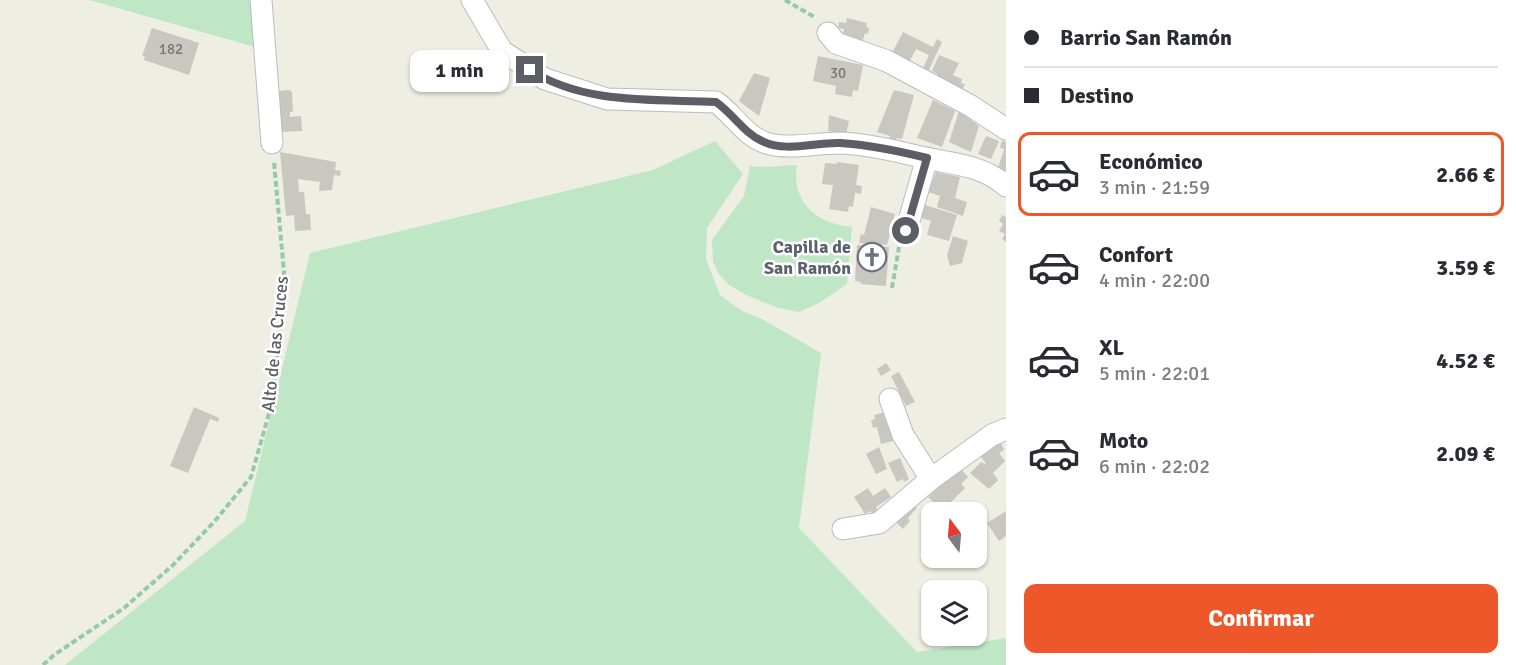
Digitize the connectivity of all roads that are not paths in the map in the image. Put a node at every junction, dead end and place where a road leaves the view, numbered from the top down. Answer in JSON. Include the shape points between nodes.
{"nodes":[{"id":1,"x":261,"y":0,"type":"edge"},
{"id":2,"x":472,"y":0,"type":"edge"},
{"id":3,"x":828,"y":33,"type":"road end"},
{"id":4,"x":1006,"y":129,"type":"edge"},
{"id":5,"x":272,"y":143,"type":"road end"},
{"id":6,"x":927,"y":158,"type":"junction"},
{"id":7,"x":1006,"y":186,"type":"edge"},
{"id":8,"x":906,"y":231,"type":"road end"},
{"id":9,"x":890,"y":399,"type":"dead end"},
{"id":10,"x":1006,"y":429,"type":"edge"},
{"id":11,"x":931,"y":479,"type":"junction"},
{"id":12,"x":843,"y":529,"type":"dead end"}],
"edges":[{"from":1,"to":5,"type":"street"},
{"from":2,"to":6,"type":"street","via":[[502,51],[545,79],[607,99],[716,102],[750,134],[786,147],[861,145]]},
{"from":3,"to":4,"type":"street","via":[[836,43],[887,61]]},
{"from":6,"to":7,"type":"street","via":[[974,167]]},
{"from":6,"to":8,"type":"street"},
{"from":9,"to":11,"type":"street","via":[[903,435]]},
{"from":10,"to":11,"type":"street"},
{"from":11,"to":12,"type":"street","via":[[879,523]]}]}
